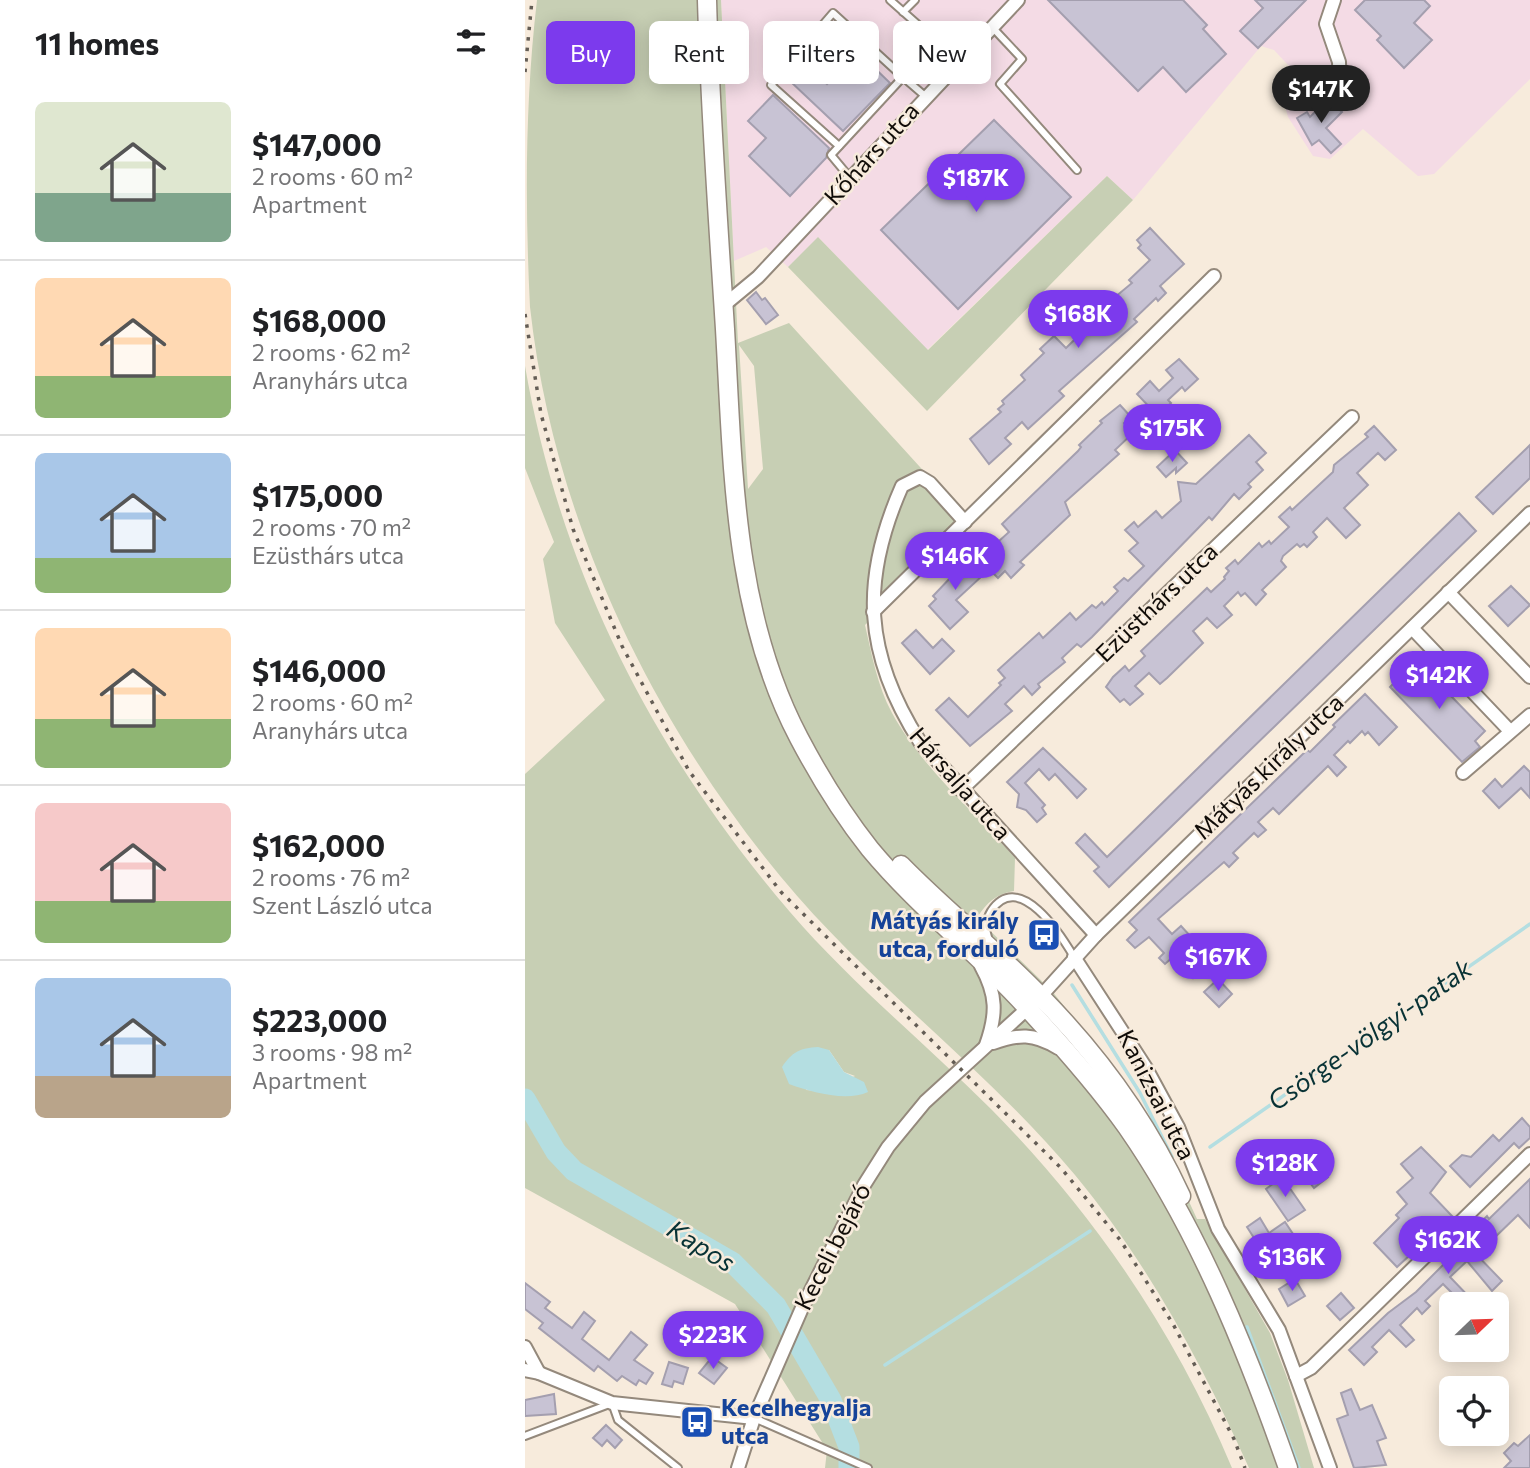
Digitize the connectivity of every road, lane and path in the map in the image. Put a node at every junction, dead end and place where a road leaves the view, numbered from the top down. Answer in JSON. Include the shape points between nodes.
{"nodes":[{"id":1,"x":707,"y":0,"type":"edge"},
{"id":2,"x":890,"y":0,"type":"edge"},
{"id":3,"x":915,"y":0,"type":"edge"},
{"id":4,"x":1018,"y":0,"type":"edge"},
{"id":5,"x":1334,"y":0,"type":"edge"},
{"id":6,"x":903,"y":12,"type":"junction"},
{"id":7,"x":913,"y":21,"type":"edge"},
{"id":8,"x":992,"y":27,"type":"joint"},
{"id":9,"x":893,"y":68,"type":"edge"},
{"id":10,"x":897,"y":84,"type":"edge"},
{"id":11,"x":911,"y":84,"type":"edge"},
{"id":12,"x":937,"y":84,"type":"edge"},
{"id":13,"x":1340,"y":95,"type":"dead end"},
{"id":14,"x":925,"y":96,"type":"junction"},
{"id":15,"x":839,"y":146,"type":"junction"},
{"id":16,"x":1077,"y":170,"type":"dead end"},
{"id":17,"x":851,"y":179,"type":"junction"},
{"id":18,"x":1214,"y":276,"type":"dead end"},
{"id":19,"x":723,"y":306,"type":"junction"},
{"id":20,"x":1352,"y":416,"type":"dead end"},
{"id":21,"x":1530,"y":513,"type":"edge"},
{"id":22,"x":965,"y":522,"type":"junction"},
{"id":23,"x":1448,"y":592,"type":"junction"},
{"id":24,"x":873,"y":612,"type":"junction"},
{"id":25,"x":1412,"y":628,"type":"junction"},
{"id":26,"x":1530,"y":677,"type":"edge"},
{"id":27,"x":1530,"y":715,"type":"edge"},
{"id":28,"x":1509,"y":730,"type":"junction"},
{"id":29,"x":1463,"y":773,"type":"dead end"},
{"id":30,"x":961,"y":790,"type":"junction"},
{"id":31,"x":1096,"y":935,"type":"junction"},
{"id":32,"x":984,"y":955,"type":"junction"},
{"id":33,"x":1074,"y":957,"type":"junction"},
{"id":34,"x":1034,"y":1002,"type":"junction"},
{"id":35,"x":986,"y":1045,"type":"junction"},
{"id":36,"x":1069,"y":1054,"type":"junction"},
{"id":37,"x":1530,"y":1154,"type":"edge"},
{"id":38,"x":1236,"y":1333,"type":"junction"},
{"id":39,"x":525,"y":1347,"type":"edge"},
{"id":40,"x":525,"y":1370,"type":"edge"},
{"id":41,"x":539,"y":1373,"type":"junction"},
{"id":42,"x":1296,"y":1376,"type":"junction"},
{"id":43,"x":612,"y":1403,"type":"junction"},
{"id":44,"x":754,"y":1418,"type":"junction"},
{"id":45,"x":525,"y":1436,"type":"edge"},
{"id":46,"x":866,"y":1467,"type":"edge"},
{"id":47,"x":678,"y":1468,"type":"edge"},
{"id":48,"x":738,"y":1468,"type":"edge"},
{"id":49,"x":1288,"y":1468,"type":"edge"},
{"id":50,"x":1330,"y":1468,"type":"edge"}],
"edges":[{"from":1,"to":19,"type":"main road"},
{"from":2,"to":6,"type":"lane"},
{"from":3,"to":6,"type":"lane"},
{"from":4,"to":8,"type":"street","name":"Kőhárs utca"},
{"from":5,"to":13,"type":"street","via":[[1326,24],[1339,62]]},
{"from":6,"to":7,"type":"lane"},
{"from":8,"to":16,"type":"lane","via":[[1022,59],[1000,84]]},
{"from":9,"to":15,"type":"lane","via":[[833,13],[771,85]]},
{"from":10,"to":15,"type":"lane"},
{"from":11,"to":14,"type":"lane"},
{"from":12,"to":14,"type":"street","name":"Kőhárs utca"},
{"from":14,"to":17,"type":"street","name":"Kőhárs utca"},
{"from":15,"to":17,"type":"lane","via":[[831,155]]},
{"from":17,"to":19,"type":"street","name":"Kőhárs utca","via":[[758,277]]},
{"from":18,"to":22,"type":"street"},
{"from":19,"to":32,"type":"main road","via":[[735,490],[745,575],[764,656],[798,737],[870,849]]},
{"from":20,"to":30,"type":"street","name":"Ezüsthárs utca"},
{"from":21,"to":23,"type":"street","name":"Mátyás király utca"},
{"from":22,"to":24,"type":"street"},
{"from":22,"to":24,"type":"street","name":"Hársalja utca","via":[[920,477],[902,486],[882,537],[874,572]]},
{"from":23,"to":25,"type":"street","name":"Mátyás király utca"},
{"from":23,"to":26,"type":"street"},
{"from":24,"to":30,"type":"street","name":"Hársalja utca","via":[[884,671],[898,708]]},
{"from":25,"to":28,"type":"street"},
{"from":25,"to":31,"type":"street","name":"Mátyás király utca"},
{"from":27,"to":28,"type":"street"},
{"from":28,"to":29,"type":"street"},
{"from":30,"to":31,"type":"street","name":"Hársalja utca"},
{"from":31,"to":33,"type":"street","name":"Mátyás király utca"},
{"from":32,"to":33,"type":"lane","via":[[988,917],[996,905],[1010,898],[1026,901],[1044,914]]},
{"from":32,"to":34,"type":"main road"},
{"from":32,"to":35,"type":"street","via":[[996,1004]]},
{"from":33,"to":34,"type":"street","name":"Mátyás király utca"},
{"from":33,"to":42,"type":"street","name":"Kanizsai utca","via":[[1146,1068],[1178,1128],[1218,1229],[1279,1330]]},
{"from":34,"to":35,"type":"street","name":"Keceli bejáró"},
{"from":34,"to":36,"type":"main road"},
{"from":34,"to":38,"type":"main road","via":[[1097,1062],[1151,1136],[1190,1215]]},
{"from":35,"to":36,"type":"street","via":[[1020,1034],[1035,1036]]},
{"from":35,"to":44,"type":"street","name":"Keceli bejáró","via":[[925,1102],[864,1185],[802,1308]]},
{"from":36,"to":38,"type":"main road","via":[[1147,1157]]},
{"from":37,"to":42,"type":"street","via":[[1311,1368]]},
{"from":38,"to":49,"type":"main road"},
{"from":39,"to":41,"type":"street"},
{"from":40,"to":41,"type":"street"},
{"from":41,"to":43,"type":"street"},
{"from":42,"to":50,"type":"street","name":"Kanizsai utca"},
{"from":43,"to":44,"type":"street"},
{"from":43,"to":45,"type":"lane"},
{"from":43,"to":47,"type":"lane","via":[[618,1420]]},
{"from":44,"to":46,"type":"lane"},
{"from":44,"to":48,"type":"street","name":"Keceli bejáró"}]}
